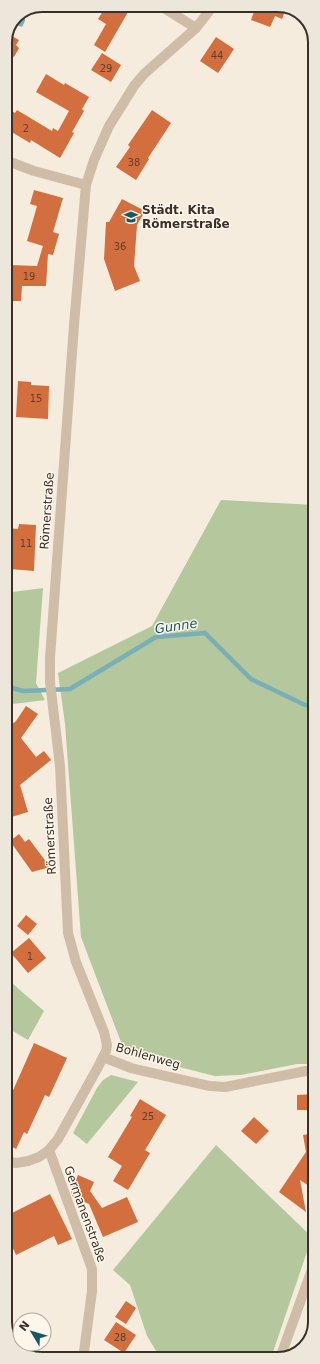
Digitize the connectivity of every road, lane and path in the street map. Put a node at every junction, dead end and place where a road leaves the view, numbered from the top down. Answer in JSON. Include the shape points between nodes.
{"nodes":[{"id":1,"x":170,"y":12,"type":"edge"},
{"id":2,"x":209,"y":12,"type":"edge"},
{"id":3,"x":196,"y":28,"type":"junction"},
{"id":4,"x":12,"y":163,"type":"edge"},
{"id":5,"x":86,"y":185,"type":"junction"},
{"id":6,"x":103,"y":1057,"type":"junction"},
{"id":7,"x":308,"y":1071,"type":"edge"},
{"id":8,"x":49,"y":1150,"type":"junction"},
{"id":9,"x":12,"y":1162,"type":"edge"},
{"id":10,"x":308,"y":1295,"type":"edge"},
{"id":11,"x":283,"y":1351,"type":"edge"},
{"id":12,"x":84,"y":1352,"type":"edge"}],
"edges":[{"from":1,"to":3,"type":"street"},
{"from":2,"to":3,"type":"street","name":"Römerstraße"},
{"from":3,"to":5,"type":"street","name":"Römerstraße","via":[[144,74],[125,98],[109,126]]},
{"from":4,"to":5,"type":"street"},
{"from":5,"to":6,"type":"street","name":"Römerstraße","via":[[50,682],[60,766],[68,933],[76,962],[104,1032],[106,1045]]},
{"from":6,"to":7,"type":"street","name":"Bohlenweg","via":[[131,1068],[210,1086],[225,1087]]},
{"from":6,"to":8,"type":"street","name":"Bohlenweg","via":[[58,1139]]},
{"from":8,"to":9,"type":"street","name":"Bohlenweg","via":[[28,1161]]},
{"from":8,"to":12,"type":"street","name":"Germanenstraße","via":[[92,1269],[92,1291]]},
{"from":10,"to":11,"type":"street"}]}
